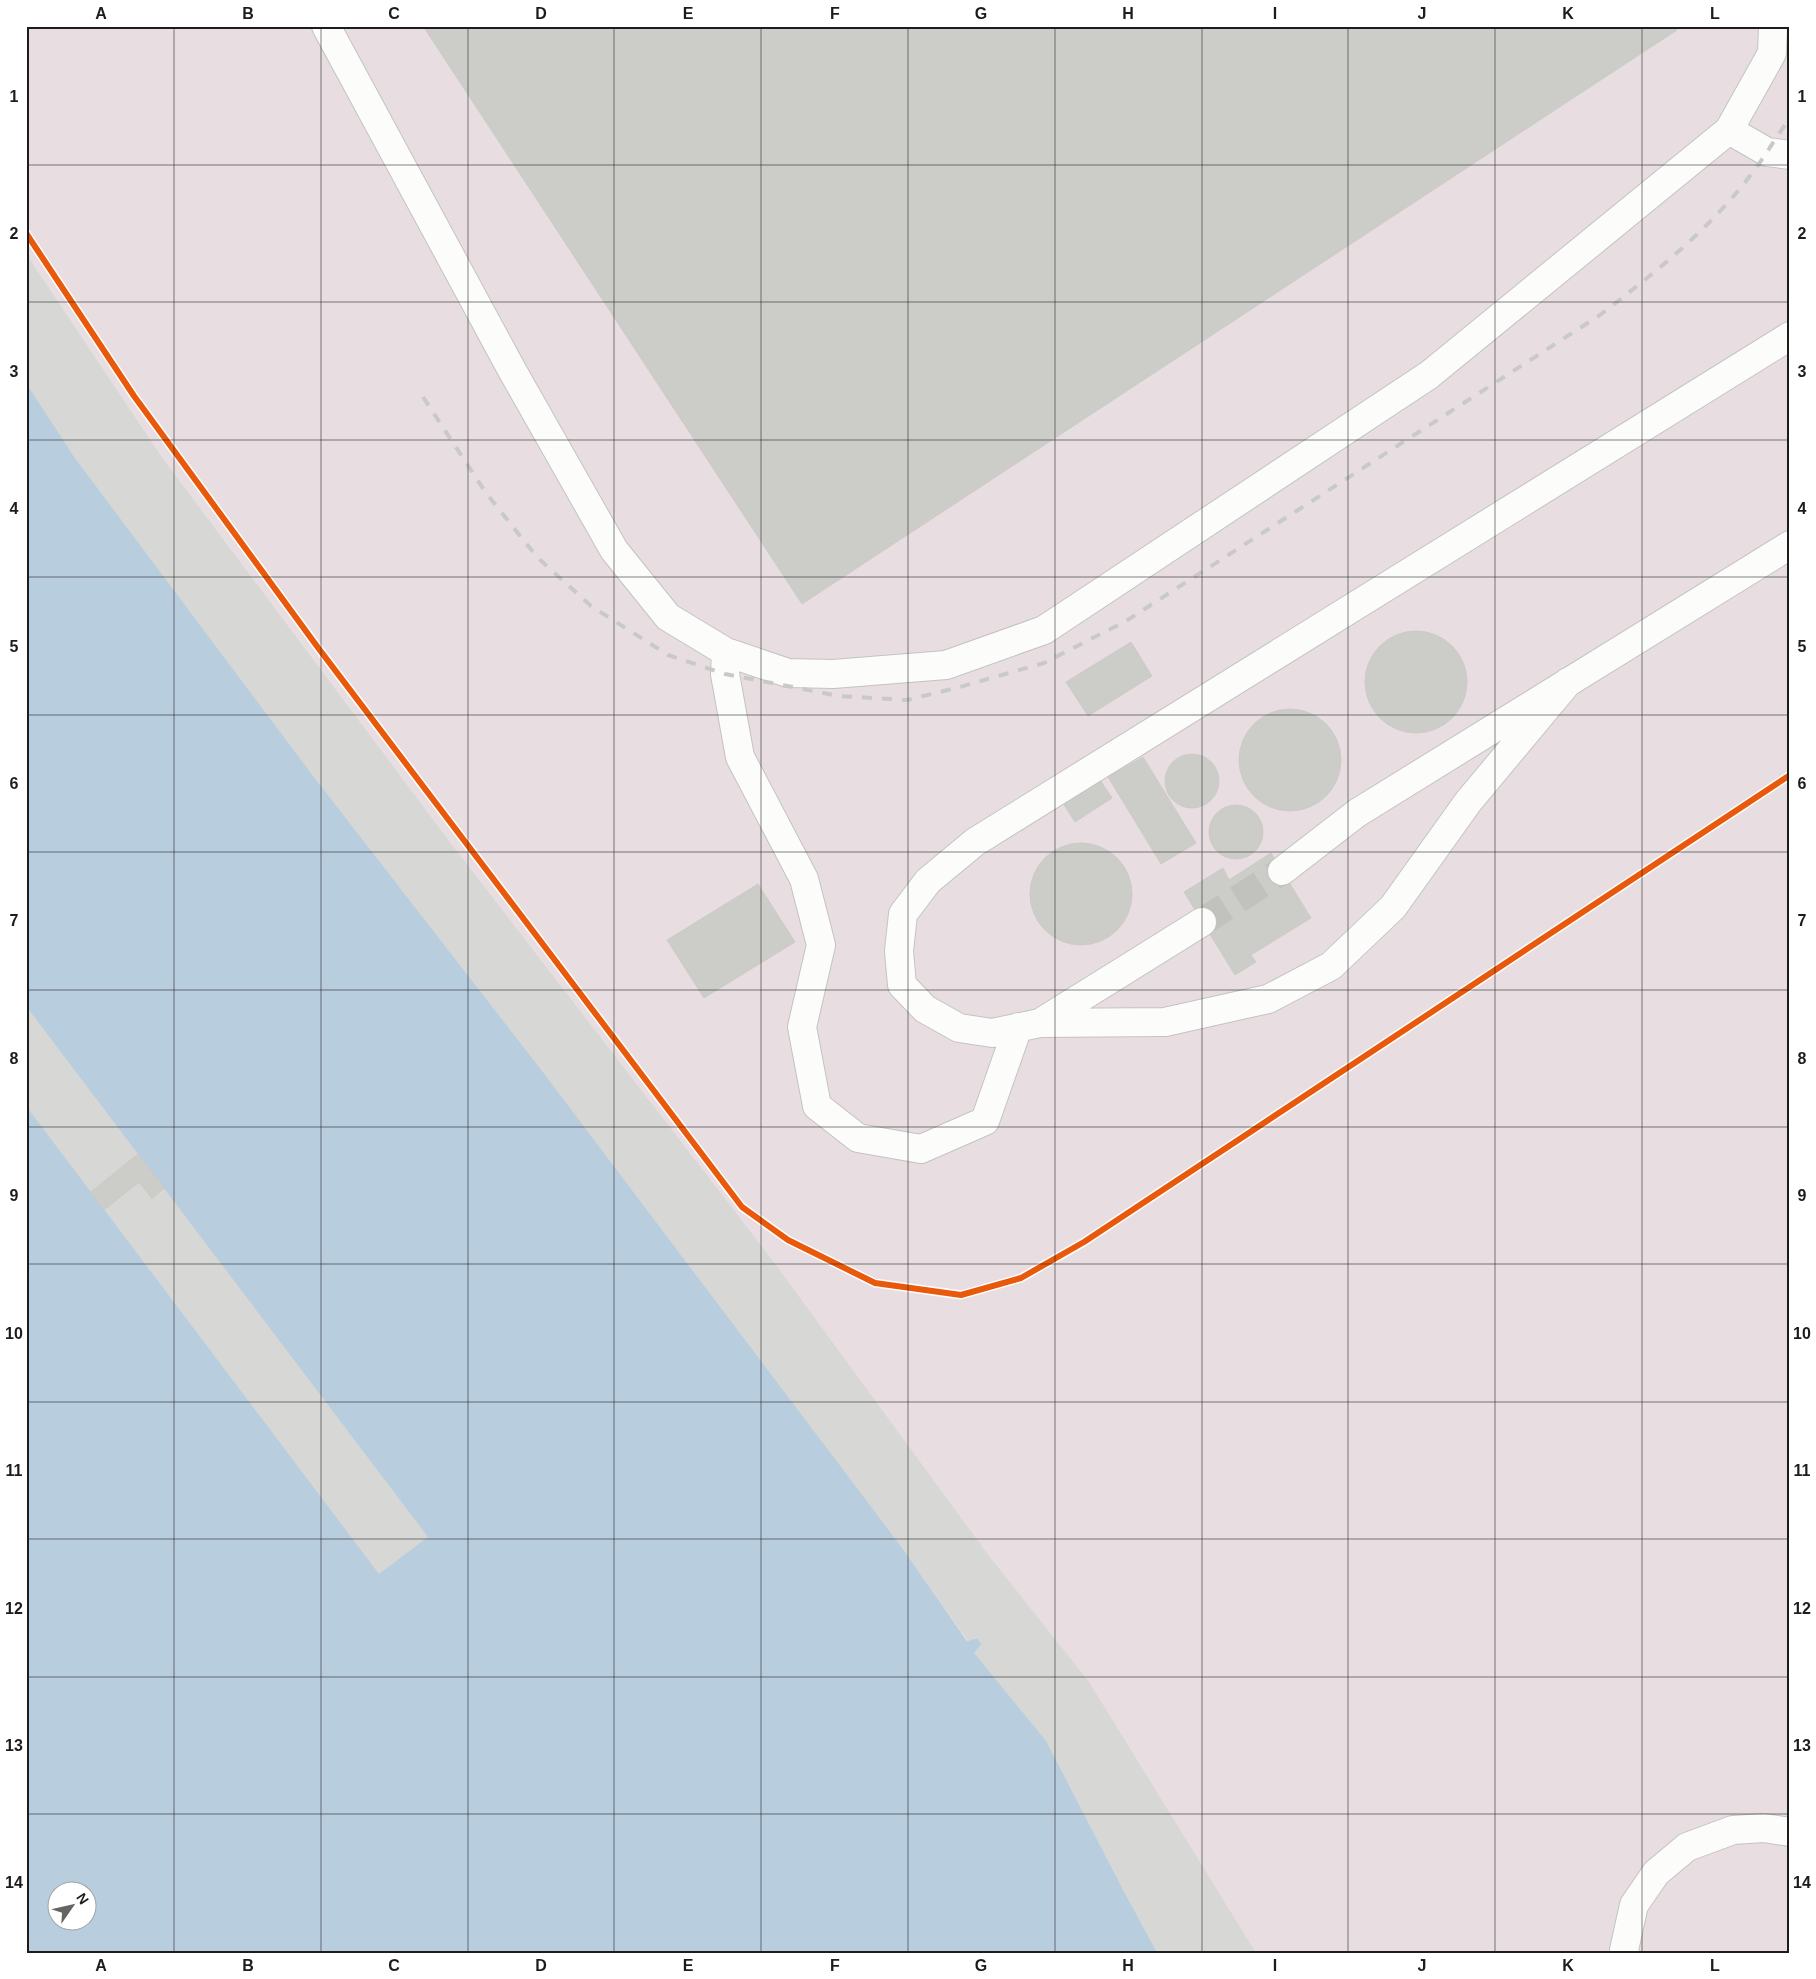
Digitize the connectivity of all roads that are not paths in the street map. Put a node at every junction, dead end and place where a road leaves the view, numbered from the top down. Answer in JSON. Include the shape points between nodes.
{"nodes":[{"id":1,"x":326,"y":26,"type":"edge"},
{"id":2,"x":1773,"y":26,"type":"edge"},
{"id":3,"x":1729,"y":130,"type":"junction"},
{"id":4,"x":1790,"y":155,"type":"edge"},
{"id":5,"x":1790,"y":336,"type":"edge"},
{"id":6,"x":1790,"y":545,"type":"edge"},
{"id":7,"x":726,"y":652,"type":"junction"},
{"id":8,"x":1568,"y":682,"type":"junction"},
{"id":9,"x":1282,"y":870,"type":"tunnel mouth"},
{"id":10,"x":1202,"y":922,"type":"tunnel mouth"},
{"id":11,"x":1029,"y":1025,"type":"junction"},
{"id":12,"x":1790,"y":1832,"type":"edge"},
{"id":13,"x":1625,"y":1953,"type":"edge"}],
"edges":[{"from":1,"to":7,"type":"lane","via":[[513,372],[614,550],[668,617]]},
{"from":2,"to":3,"type":"lane","via":[[1772,53]]},
{"from":3,"to":4,"type":"lane","via":[[1767,152]]},
{"from":3,"to":7,"type":"lane","via":[[1429,375],[1044,630],[946,665],[833,674],[788,673]]},
{"from":5,"to":11,"type":"lane","via":[[975,842],[928,881],[903,914],[899,950],[902,985],[925,1009],[959,1028],[992,1033]]},
{"from":6,"to":8,"type":"lane"},
{"from":7,"to":11,"type":"lane","via":[[725,674],[740,758],[804,879],[821,946],[802,1027],[817,1106],[858,1138],[921,1149],[985,1121]]},
{"from":8,"to":9,"type":"lane","via":[[1357,813]]},
{"from":8,"to":11,"type":"lane","via":[[1468,802],[1393,907],[1331,966],[1268,999],[1165,1022]]},
{"from":10,"to":11,"type":"lane"},
{"from":12,"to":13,"type":"lane","via":[[1764,1828],[1733,1830],[1687,1847],[1656,1873],[1634,1905]]}]}
